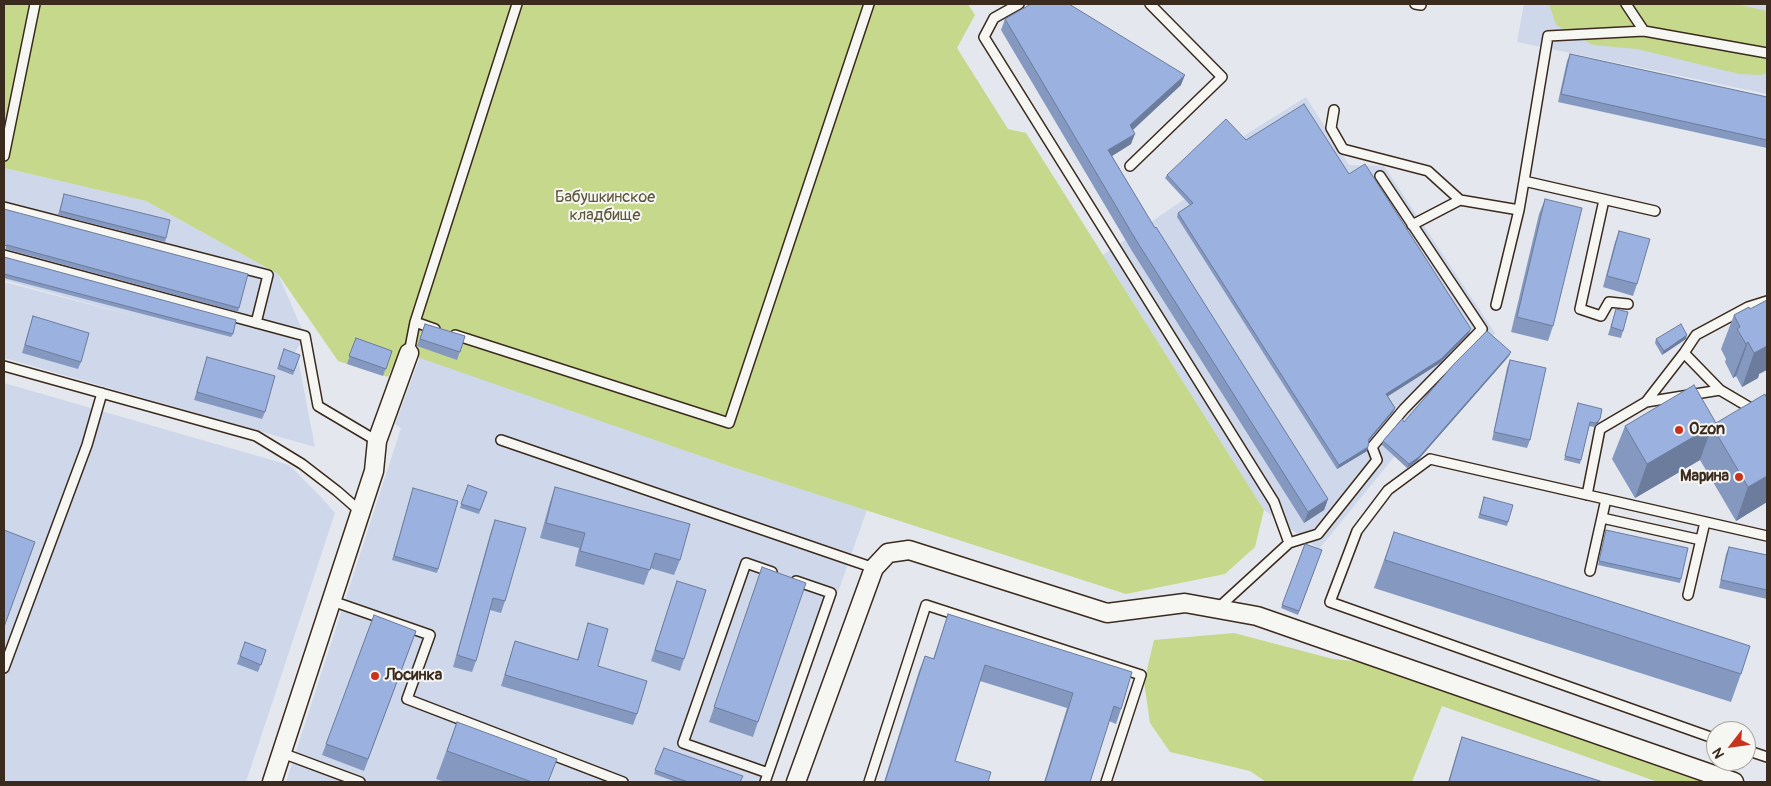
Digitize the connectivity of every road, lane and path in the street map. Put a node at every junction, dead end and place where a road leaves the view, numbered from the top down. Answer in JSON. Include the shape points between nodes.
{"nodes":[{"id":1,"x":35,"y":4,"type":"edge"},
{"id":2,"x":517,"y":4,"type":"edge"},
{"id":3,"x":869,"y":4,"type":"edge"},
{"id":4,"x":1019,"y":4,"type":"edge"},
{"id":5,"x":1150,"y":4,"type":"edge"},
{"id":6,"x":1626,"y":4,"type":"edge"},
{"id":7,"x":1644,"y":32,"type":"junction"},
{"id":8,"x":1767,"y":53,"type":"edge"},
{"id":9,"x":1334,"y":110,"type":"dead end"},
{"id":10,"x":4,"y":156,"type":"edge"},
{"id":11,"x":1130,"y":166,"type":"dead end"},
{"id":12,"x":1380,"y":176,"type":"dead end"},
{"id":13,"x":1524,"y":181,"type":"junction"},
{"id":14,"x":1460,"y":200,"type":"junction"},
{"id":15,"x":1604,"y":200,"type":"junction"},
{"id":16,"x":4,"y":207,"type":"edge"},
{"id":17,"x":1519,"y":210,"type":"junction"},
{"id":18,"x":1655,"y":211,"type":"dead end"},
{"id":19,"x":1412,"y":225,"type":"junction"},
{"id":20,"x":4,"y":255,"type":"edge"},
{"id":21,"x":1767,"y":300,"type":"edge"},
{"id":22,"x":1628,"y":304,"type":"dead end"},
{"id":23,"x":1496,"y":305,"type":"dead end"},
{"id":24,"x":414,"y":322,"type":"junction"},
{"id":25,"x":256,"y":323,"type":"junction"},
{"id":26,"x":1684,"y":353,"type":"junction"},
{"id":27,"x":408,"y":354,"type":"joint"},
{"id":28,"x":4,"y":366,"type":"edge"},
{"id":29,"x":1720,"y":390,"type":"junction"},
{"id":30,"x":102,"y":393,"type":"junction"},
{"id":31,"x":1646,"y":402,"type":"junction"},
{"id":32,"x":1767,"y":426,"type":"edge"},
{"id":33,"x":501,"y":440,"type":"dead end"},
{"id":34,"x":377,"y":441,"type":"junction"},
{"id":35,"x":1587,"y":495,"type":"junction"},
{"id":36,"x":1606,"y":500,"type":"junction"},
{"id":37,"x":361,"y":512,"type":"junction"},
{"id":38,"x":1602,"y":518,"type":"junction"},
{"id":39,"x":1705,"y":522,"type":"junction"},
{"id":40,"x":1767,"y":536,"type":"edge"},
{"id":41,"x":1701,"y":540,"type":"junction"},
{"id":42,"x":1289,"y":543,"type":"junction"},
{"id":43,"x":874,"y":568,"type":"junction"},
{"id":44,"x":1590,"y":571,"type":"dead end"},
{"id":45,"x":1688,"y":595,"type":"dead end"},
{"id":46,"x":332,"y":601,"type":"junction"},
{"id":47,"x":1217,"y":609,"type":"junction"},
{"id":48,"x":4,"y":668,"type":"edge"},
{"id":49,"x":1706,"y":735,"type":"edge"},
{"id":50,"x":282,"y":753,"type":"junction"},
{"id":51,"x":766,"y":778,"type":"edge"},
{"id":52,"x":272,"y":782,"type":"edge"},
{"id":53,"x":360,"y":782,"type":"edge"},
{"id":54,"x":623,"y":782,"type":"edge"},
{"id":55,"x":796,"y":782,"type":"edge"},
{"id":56,"x":869,"y":782,"type":"edge"},
{"id":57,"x":1106,"y":782,"type":"edge"},
{"id":58,"x":1734,"y":782,"type":"edge"}],
"edges":[{"from":1,"to":10,"type":"lane"},
{"from":2,"to":24,"type":"lane"},
{"from":3,"to":24,"type":"lane","via":[[728,423]]},
{"from":4,"to":42,"type":"lane","via":[[994,18],[984,37],[1274,502]]},
{"from":5,"to":11,"type":"lane","via":[[1222,77]]},
{"from":6,"to":7,"type":"lane"},
{"from":7,"to":8,"type":"lane"},
{"from":7,"to":13,"type":"lane","via":[[1548,36]]},
{"from":9,"to":14,"type":"lane","via":[[1331,128],[1343,149],[1428,171]]},
{"from":12,"to":19,"type":"lane"},
{"from":13,"to":15,"type":"lane"},
{"from":13,"to":17,"type":"lane"},
{"from":14,"to":17,"type":"lane"},
{"from":14,"to":19,"type":"lane"},
{"from":15,"to":18,"type":"lane"},
{"from":15,"to":22,"type":"lane","via":[[1580,309],[1601,316],[1609,302]]},
{"from":16,"to":25,"type":"lane","via":[[268,275]]},
{"from":17,"to":23,"type":"lane"},
{"from":19,"to":42,"type":"lane","via":[[1482,329],[1404,409],[1372,447],[1377,460],[1318,534]]},
{"from":20,"to":25,"type":"lane"},
{"from":21,"to":26,"type":"lane","via":[[1696,335]]},
{"from":24,"to":27,"type":"lane"},
{"from":25,"to":34,"type":"lane","via":[[304,336],[318,406]]},
{"from":26,"to":29,"type":"lane"},
{"from":26,"to":31,"type":"lane"},
{"from":27,"to":34,"type":"street"},
{"from":28,"to":30,"type":"lane"},
{"from":29,"to":31,"type":"lane"},
{"from":29,"to":32,"type":"lane","via":[[1759,413]]},
{"from":30,"to":37,"type":"lane","via":[[256,436],[302,464]]},
{"from":30,"to":48,"type":"lane","via":[[87,445]]},
{"from":31,"to":35,"type":"lane","via":[[1600,429]]},
{"from":33,"to":43,"type":"lane"},
{"from":34,"to":37,"type":"street","via":[[374,471]]},
{"from":35,"to":36,"type":"lane"},
{"from":35,"to":49,"type":"lane","via":[[1430,459],[1388,490],[1357,531],[1330,602]]},
{"from":36,"to":38,"type":"lane"},
{"from":36,"to":39,"type":"lane"},
{"from":37,"to":46,"type":"street"},
{"from":38,"to":41,"type":"lane"},
{"from":38,"to":44,"type":"lane"},
{"from":39,"to":40,"type":"lane"},
{"from":39,"to":41,"type":"lane"},
{"from":41,"to":45,"type":"lane"},
{"from":42,"to":47,"type":"lane"},
{"from":43,"to":47,"type":"street","via":[[888,553],[909,550],[1107,613],[1185,603]]},
{"from":43,"to":55,"type":"street"},
{"from":46,"to":50,"type":"street"},
{"from":46,"to":54,"type":"lane","via":[[430,635],[407,699]]},
{"from":47,"to":58,"type":"street","via":[[1257,616]]},
{"from":50,"to":52,"type":"street"},
{"from":50,"to":53,"type":"lane"},
{"from":51,"to":51,"type":"lane","via":[[831,593],[746,563],[683,743]]},
{"from":56,"to":57,"type":"lane","via":[[926,605],[1141,675]]}]}
